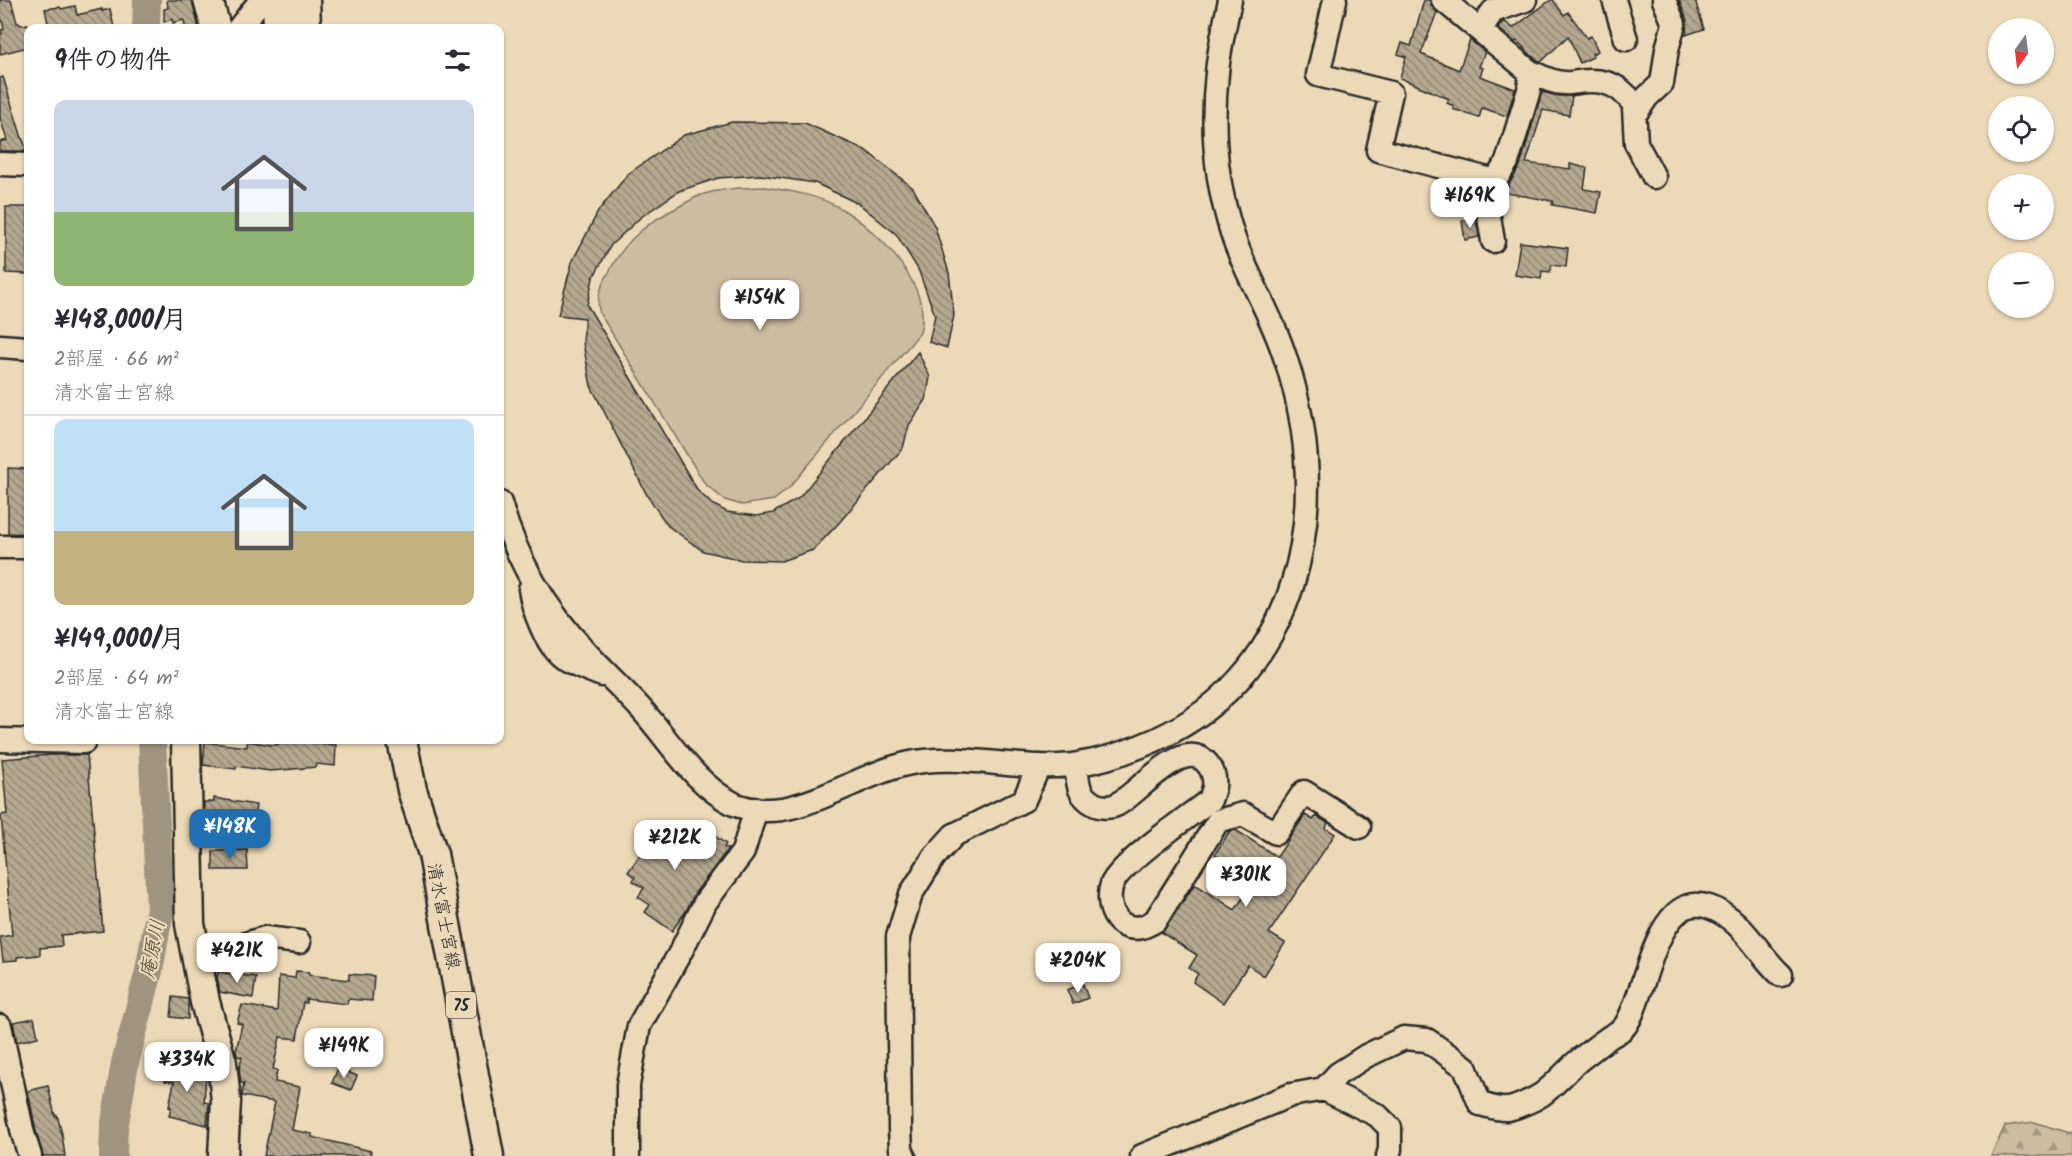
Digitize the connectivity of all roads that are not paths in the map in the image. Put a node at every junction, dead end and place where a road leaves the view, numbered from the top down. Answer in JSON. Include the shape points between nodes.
{"nodes":[{"id":1,"x":208,"y":0,"type":"edge"},
{"id":2,"x":261,"y":0,"type":"edge"},
{"id":3,"x":277,"y":0,"type":"edge"},
{"id":4,"x":305,"y":0,"type":"edge"},
{"id":5,"x":1230,"y":0,"type":"edge"},
{"id":6,"x":1335,"y":0,"type":"edge"},
{"id":7,"x":1443,"y":0,"type":"edge"},
{"id":8,"x":1525,"y":0,"type":"edge"},
{"id":9,"x":1614,"y":0,"type":"edge"},
{"id":10,"x":1664,"y":0,"type":"edge"},
{"id":11,"x":215,"y":24,"type":"edge"},
{"id":12,"x":242,"y":24,"type":"edge"},
{"id":13,"x":278,"y":24,"type":"edge"},
{"id":14,"x":306,"y":24,"type":"edge"},
{"id":15,"x":1480,"y":30,"type":"junction"},
{"id":16,"x":1626,"y":39,"type":"dead end"},
{"id":17,"x":1529,"y":71,"type":"junction"},
{"id":18,"x":1638,"y":110,"type":"junction"},
{"id":19,"x":0,"y":164,"type":"edge"},
{"id":20,"x":24,"y":165,"type":"edge"},
{"id":21,"x":1654,"y":177,"type":"dead end"},
{"id":22,"x":1495,"y":181,"type":"junction"},
{"id":23,"x":1493,"y":241,"type":"dead end"},
{"id":24,"x":0,"y":346,"type":"edge"},
{"id":25,"x":24,"y":348,"type":"edge"},
{"id":26,"x":504,"y":513,"type":"edge"},
{"id":27,"x":0,"y":546,"type":"edge"},
{"id":28,"x":24,"y":547,"type":"edge"},
{"id":29,"x":0,"y":740,"type":"edge"},
{"id":30,"x":24,"y":741,"type":"edge"},
{"id":31,"x":186,"y":744,"type":"edge"},
{"id":32,"x":403,"y":744,"type":"edge"},
{"id":33,"x":423,"y":744,"type":"edge"},
{"id":34,"x":1076,"y":765,"type":"junction"},
{"id":35,"x":1039,"y":766,"type":"junction"},
{"id":36,"x":756,"y":809,"type":"junction"},
{"id":37,"x":1359,"y":827,"type":"dead end"},
{"id":38,"x":433,"y":854,"type":"junction"},
{"id":39,"x":299,"y":942,"type":"dead end"},
{"id":40,"x":195,"y":947,"type":"junction"},
{"id":41,"x":1781,"y":975,"type":"dead end"},
{"id":42,"x":0,"y":1026,"type":"edge"},
{"id":43,"x":1324,"y":1089,"type":"junction"},
{"id":44,"x":30,"y":1156,"type":"edge"},
{"id":45,"x":223,"y":1156,"type":"edge"},
{"id":46,"x":489,"y":1156,"type":"edge"},
{"id":47,"x":628,"y":1156,"type":"edge"},
{"id":48,"x":904,"y":1156,"type":"edge"},
{"id":49,"x":1142,"y":1156,"type":"edge"},
{"id":50,"x":1388,"y":1156,"type":"edge"}],
"edges":[{"from":1,"to":11,"type":"main road"},
{"from":2,"to":12,"type":"street"},
{"from":3,"to":13,"type":"main road"},
{"from":4,"to":14,"type":"main road"},
{"from":5,"to":34,"type":"street","via":[[1215,90],[1218,166],[1233,237],[1284,352],[1299,407],[1308,483],[1300,559],[1275,628],[1257,658],[1225,695],[1163,737],[1114,756]]},
{"from":6,"to":22,"type":"street","via":[[1318,75],[1391,93],[1378,150]]},
{"from":7,"to":15,"type":"street"},
{"from":8,"to":15,"type":"street","via":[[1493,11]]},
{"from":9,"to":16,"type":"street"},
{"from":10,"to":18,"type":"street","via":[[1674,24],[1662,83]]},
{"from":15,"to":17,"type":"street"},
{"from":17,"to":18,"type":"street","via":[[1564,83],[1606,82],[1621,88]]},
{"from":17,"to":22,"type":"street","via":[[1529,90],[1507,162]]},
{"from":18,"to":21,"type":"street","via":[[1634,108],[1636,143]]},
{"from":19,"to":20,"type":"street"},
{"from":22,"to":23,"type":"street","via":[[1488,211]]},
{"from":24,"to":25,"type":"street"},
{"from":26,"to":36,"type":"street","via":[[529,576],[558,620],[697,775],[737,806]]},
{"from":27,"to":28,"type":"street"},
{"from":29,"to":30,"type":"street"},
{"from":31,"to":40,"type":"main road","via":[[190,924]]},
{"from":32,"to":38,"type":"main road","name":"清水富士宮線","number":"75","via":[[412,790]]},
{"from":33,"to":38,"type":"main road","name":"清水富士宮線","number":"75","via":[[432,788]]},
{"from":34,"to":35,"type":"street"},
{"from":34,"to":37,"type":"street","via":[[1078,788],[1085,799],[1098,806],[1115,806],[1180,757],[1196,757],[1208,764],[1214,775],[1210,800],[1128,864],[1113,881],[1111,911],[1126,926],[1141,927],[1155,921],[1218,821],[1243,814],[1276,834],[1304,792]]},
{"from":35,"to":36,"type":"street","via":[[909,763],[865,777],[800,806]]},
{"from":35,"to":48,"type":"street","via":[[1024,800],[954,835],[934,857],[911,894],[898,937],[900,1129]]},
{"from":36,"to":47,"type":"street","via":[[743,852],[706,901],[639,1026],[628,1085]]},
{"from":38,"to":46,"type":"main road","name":"清水富士宮線","number":"75"},
{"from":39,"to":40,"type":"street","via":[[265,938],[236,947]]},
{"from":40,"to":45,"type":"main road","via":[[222,1063],[226,1101]]},
{"from":41,"to":43,"type":"street","via":[[1738,924],[1709,906],[1692,905],[1674,915],[1655,946],[1634,1011],[1624,1028],[1577,1062],[1540,1096],[1507,1110],[1480,1104],[1465,1067],[1427,1040],[1404,1038],[1366,1056],[1338,1074]]},
{"from":42,"to":44,"type":"street"},
{"from":43,"to":49,"type":"street","via":[[1291,1095]]},
{"from":43,"to":50,"type":"street","via":[[1377,1115],[1390,1128]]}]}
